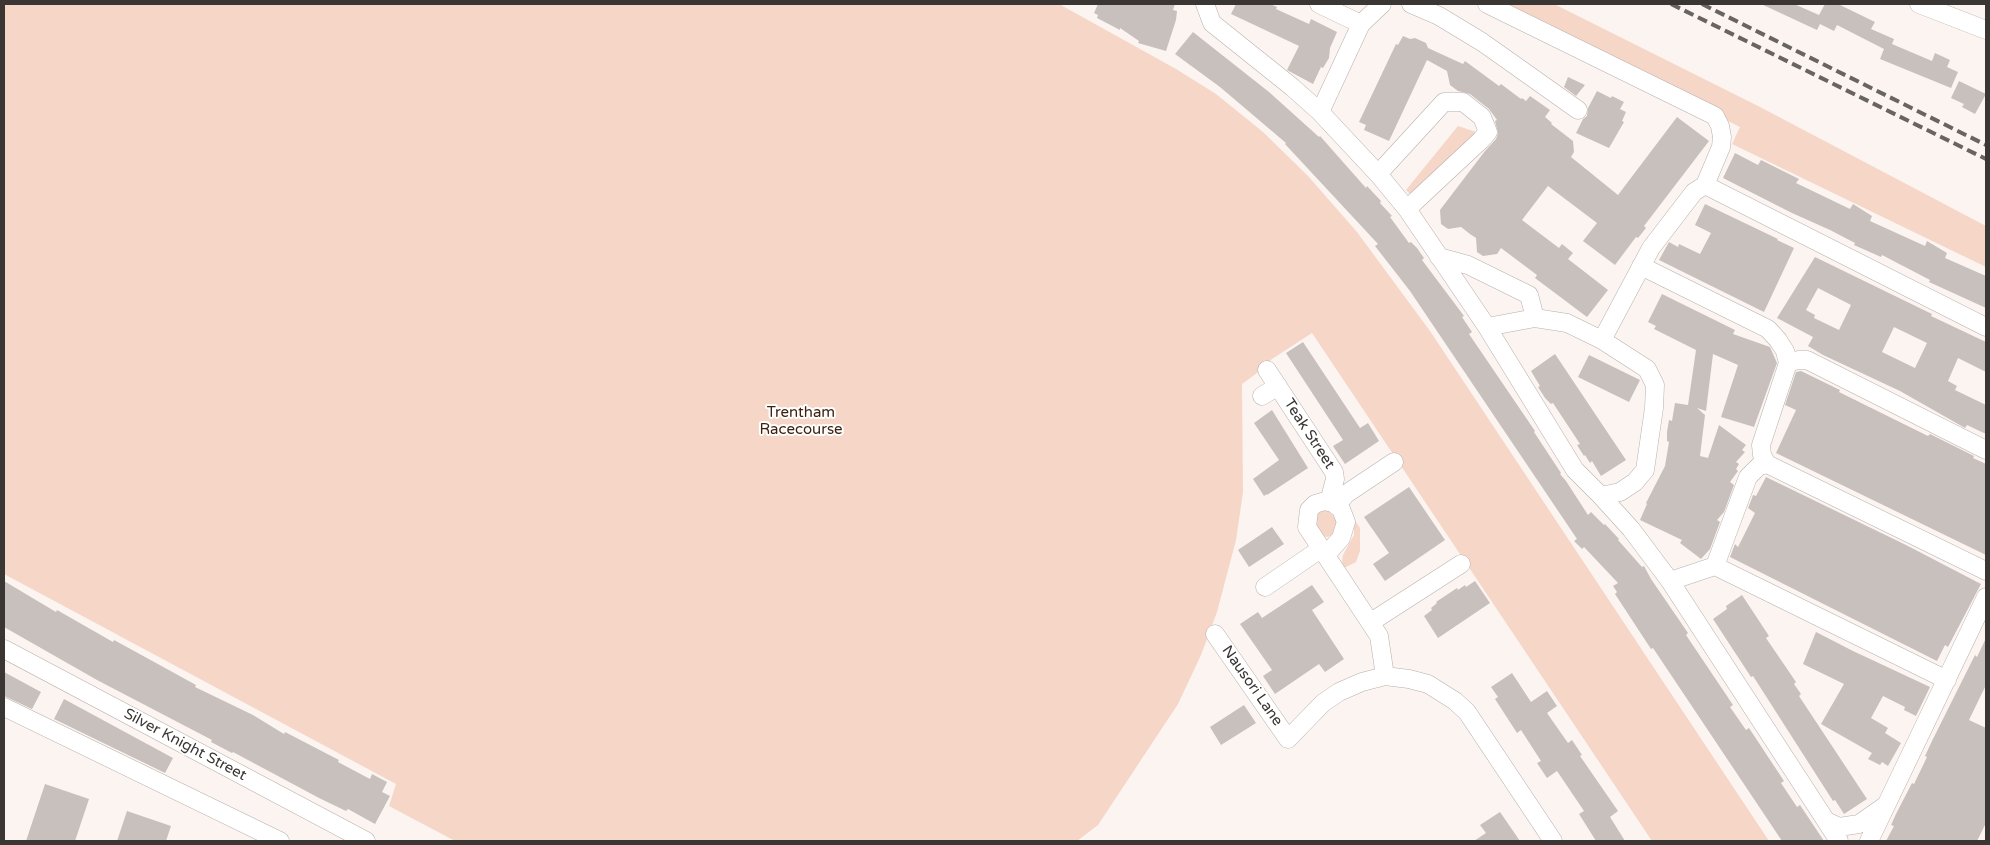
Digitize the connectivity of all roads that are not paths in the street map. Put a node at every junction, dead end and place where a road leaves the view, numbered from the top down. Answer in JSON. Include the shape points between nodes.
{"nodes":[{"id":1,"x":1205,"y":4,"type":"edge"},
{"id":2,"x":1319,"y":4,"type":"edge"},
{"id":3,"x":1382,"y":4,"type":"edge"},
{"id":4,"x":1411,"y":4,"type":"edge"},
{"id":5,"x":1487,"y":4,"type":"edge"},
{"id":6,"x":1920,"y":4,"type":"edge"},
{"id":7,"x":1361,"y":24,"type":"junction"},
{"id":8,"x":1986,"y":30,"type":"edge"},
{"id":9,"x":1578,"y":110,"type":"dead end"},
{"id":10,"x":1320,"y":112,"type":"junction"},
{"id":11,"x":1378,"y":174,"type":"junction"},
{"id":12,"x":1705,"y":186,"type":"junction"},
{"id":13,"x":1407,"y":209,"type":"junction"},
{"id":14,"x":1439,"y":257,"type":"junction"},
{"id":15,"x":1641,"y":266,"type":"junction"},
{"id":16,"x":1535,"y":318,"type":"junction"},
{"id":17,"x":1986,"y":326,"type":"edge"},
{"id":18,"x":1487,"y":327,"type":"junction"},
{"id":19,"x":1602,"y":340,"type":"junction"},
{"id":20,"x":1788,"y":363,"type":"junction"},
{"id":21,"x":1267,"y":370,"type":"dead end"},
{"id":22,"x":1278,"y":386,"type":"junction"},
{"id":23,"x":1262,"y":396,"type":"dead end"},
{"id":24,"x":1986,"y":450,"type":"edge"},
{"id":25,"x":1394,"y":462,"type":"dead end"},
{"id":26,"x":1767,"y":464,"type":"junction"},
{"id":27,"x":1602,"y":496,"type":"junction"},
{"id":28,"x":1333,"y":504,"type":"junction"},
{"id":29,"x":1324,"y":551,"type":"junction"},
{"id":30,"x":1461,"y":564,"type":"dead end"},
{"id":31,"x":1715,"y":566,"type":"junction"},
{"id":32,"x":1986,"y":571,"type":"edge"},
{"id":33,"x":1670,"y":581,"type":"junction"},
{"id":34,"x":1265,"y":587,"type":"dead end"},
{"id":35,"x":1986,"y":597,"type":"edge"},
{"id":36,"x":1371,"y":622,"type":"junction"},
{"id":37,"x":1215,"y":634,"type":"dead end"},
{"id":38,"x":4,"y":649,"type":"edge"},
{"id":39,"x":1385,"y":676,"type":"junction"},
{"id":40,"x":1947,"y":680,"type":"junction"},
{"id":41,"x":4,"y":707,"type":"edge"},
{"id":42,"x":1887,"y":804,"type":"junction"},
{"id":43,"x":1826,"y":821,"type":"junction"},
{"id":44,"x":280,"y":841,"type":"edge"},
{"id":45,"x":366,"y":841,"type":"edge"},
{"id":46,"x":1553,"y":841,"type":"edge"},
{"id":47,"x":1839,"y":841,"type":"edge"},
{"id":48,"x":1870,"y":841,"type":"edge"}],
"edges":[{"from":1,"to":10,"type":"street","via":[[1212,23]]},
{"from":2,"to":7,"type":"street"},
{"from":3,"to":7,"type":"street"},
{"from":4,"to":9,"type":"street","via":[[1439,16],[1482,42]]},
{"from":5,"to":12,"type":"street","via":[[1715,116],[1721,131],[1722,147]]},
{"from":6,"to":8,"type":"street"},
{"from":7,"to":10,"type":"street"},
{"from":10,"to":11,"type":"street"},
{"from":11,"to":13,"type":"street"},
{"from":11,"to":13,"type":"street","via":[[1444,102],[1463,102],[1482,117],[1488,132]]},
{"from":12,"to":15,"type":"street","via":[[1694,192],[1650,248]]},
{"from":12,"to":17,"type":"street"},
{"from":13,"to":14,"type":"street"},
{"from":14,"to":16,"type":"street","via":[[1468,265],[1529,295]]},
{"from":14,"to":18,"type":"street"},
{"from":15,"to":19,"type":"street"},
{"from":15,"to":20,"type":"street","via":[[1768,329],[1778,340]]},
{"from":16,"to":18,"type":"street"},
{"from":16,"to":19,"type":"street","via":[[1567,323]]},
{"from":18,"to":27,"type":"street","via":[[1575,470]]},
{"from":19,"to":27,"type":"street","via":[[1647,370],[1655,385],[1646,470],[1620,492]]},
{"from":20,"to":24,"type":"street","via":[[1807,360]]},
{"from":20,"to":26,"type":"street","via":[[1761,445]]},
{"from":21,"to":22,"type":"street","name":"Teak Street"},
{"from":22,"to":23,"type":"street"},
{"from":22,"to":28,"type":"street","name":"Teak Street","via":[[1334,472]]},
{"from":25,"to":28,"type":"street"},
{"from":26,"to":31,"type":"street","via":[[1759,466],[1748,477]]},
{"from":26,"to":32,"type":"street"},
{"from":27,"to":33,"type":"street"},
{"from":28,"to":29,"type":"street","via":[[1346,522],[1336,544]]},
{"from":28,"to":29,"type":"street","via":[[1324,501],[1315,504],[1308,515],[1308,527]]},
{"from":29,"to":34,"type":"street"},
{"from":29,"to":36,"type":"street"},
{"from":30,"to":36,"type":"street"},
{"from":31,"to":33,"type":"street"},
{"from":31,"to":40,"type":"street"},
{"from":33,"to":43,"type":"street"},
{"from":35,"to":40,"type":"street"},
{"from":36,"to":39,"type":"street","via":[[1382,646]]},
{"from":37,"to":39,"type":"street","name":"Nausori Lane","via":[[1288,739],[1323,703],[1339,692]]},
{"from":38,"to":45,"type":"street","name":"Silver Knight Street"},
{"from":39,"to":46,"type":"street","via":[[1428,684],[1467,712]]},
{"from":40,"to":42,"type":"street"},
{"from":41,"to":44,"type":"street"},
{"from":42,"to":43,"type":"street","via":[[1859,824],[1839,827]]},
{"from":42,"to":48,"type":"street"},
{"from":43,"to":47,"type":"street"}]}
